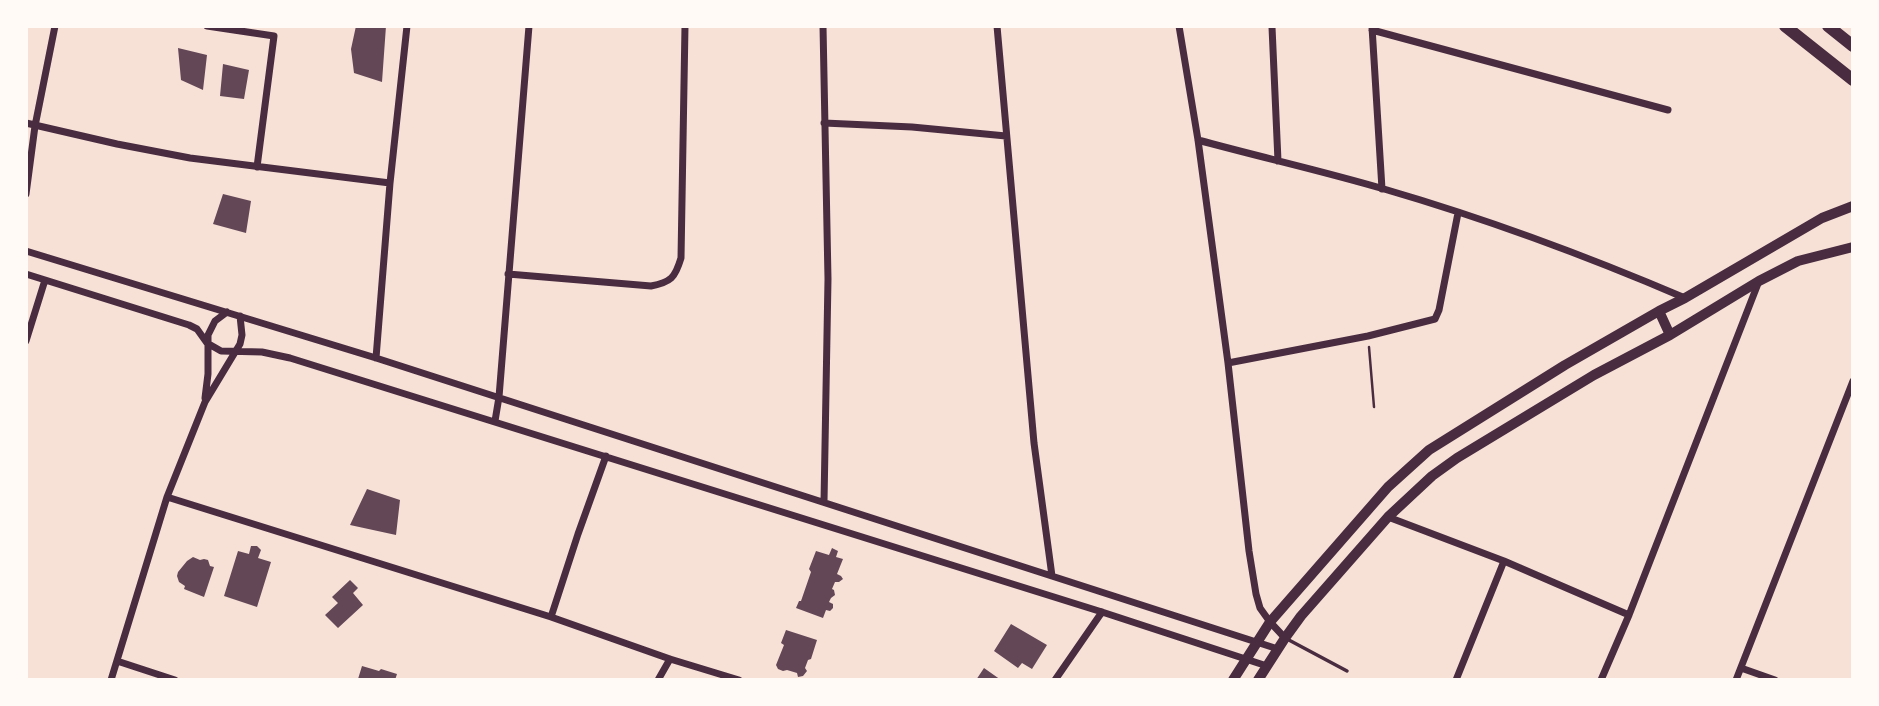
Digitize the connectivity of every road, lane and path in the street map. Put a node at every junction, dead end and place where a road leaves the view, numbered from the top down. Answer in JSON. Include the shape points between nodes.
{"nodes":[{"id":1,"x":55,"y":26,"type":"edge"},
{"id":2,"x":207,"y":26,"type":"edge"},
{"id":3,"x":276,"y":26,"type":"edge"},
{"id":4,"x":407,"y":26,"type":"edge"},
{"id":5,"x":529,"y":26,"type":"edge"},
{"id":6,"x":685,"y":26,"type":"edge"},
{"id":7,"x":823,"y":26,"type":"edge"},
{"id":8,"x":997,"y":26,"type":"edge"},
{"id":9,"x":1179,"y":26,"type":"edge"},
{"id":10,"x":1785,"y":26,"type":"edge"},
{"id":11,"x":1828,"y":26,"type":"edge"},
{"id":12,"x":1272,"y":27,"type":"edge"},
{"id":13,"x":1372,"y":28,"type":"edge"},
{"id":14,"x":274,"y":36,"type":"junction"},
{"id":15,"x":1853,"y":46,"type":"edge"},
{"id":16,"x":1853,"y":80,"type":"edge"},
{"id":17,"x":1668,"y":110,"type":"dead end"},
{"id":18,"x":26,"y":123,"type":"edge"},
{"id":19,"x":824,"y":123,"type":"junction"},
{"id":20,"x":35,"y":126,"type":"junction"},
{"id":21,"x":1006,"y":136,"type":"junction"},
{"id":22,"x":1198,"y":140,"type":"junction"},
{"id":23,"x":1278,"y":161,"type":"junction"},
{"id":24,"x":257,"y":167,"type":"junction"},
{"id":25,"x":390,"y":183,"type":"junction"},
{"id":26,"x":1382,"y":188,"type":"junction"},
{"id":27,"x":26,"y":194,"type":"edge"},
{"id":28,"x":1853,"y":206,"type":"edge"},
{"id":29,"x":1458,"y":213,"type":"junction"},
{"id":30,"x":1853,"y":247,"type":"edge"},
{"id":31,"x":26,"y":251,"type":"edge"},
{"id":32,"x":26,"y":274,"type":"edge"},
{"id":33,"x":508,"y":274,"type":"junction"},
{"id":34,"x":46,"y":280,"type":"junction"},
{"id":35,"x":1759,"y":281,"type":"junction"},
{"id":36,"x":1685,"y":298,"type":"junction"},
{"id":37,"x":1659,"y":311,"type":"junction"},
{"id":38,"x":227,"y":312,"type":"junction"},
{"id":39,"x":240,"y":316,"type":"junction"},
{"id":40,"x":1670,"y":335,"type":"junction"},
{"id":41,"x":1368,"y":336,"type":"junction"},
{"id":42,"x":26,"y":341,"type":"edge"},
{"id":43,"x":208,"y":344,"type":"junction"},
{"id":44,"x":237,"y":352,"type":"junction"},
{"id":45,"x":376,"y":358,"type":"junction"},
{"id":46,"x":1228,"y":363,"type":"junction"},
{"id":47,"x":1853,"y":381,"type":"edge"},
{"id":48,"x":499,"y":397,"type":"junction"},
{"id":49,"x":205,"y":402,"type":"junction"},
{"id":50,"x":1374,"y":407,"type":"dead end"},
{"id":51,"x":495,"y":421,"type":"junction"},
{"id":52,"x":606,"y":456,"type":"junction"},
{"id":53,"x":167,"y":497,"type":"junction"},
{"id":54,"x":824,"y":502,"type":"junction"},
{"id":55,"x":1388,"y":517,"type":"junction"},
{"id":56,"x":1504,"y":561,"type":"junction"},
{"id":57,"x":1052,"y":576,"type":"junction"},
{"id":58,"x":1102,"y":612,"type":"junction"},
{"id":59,"x":1629,"y":615,"type":"junction"},
{"id":60,"x":551,"y":617,"type":"junction"},
{"id":61,"x":1270,"y":622,"type":"junction"},
{"id":62,"x":1285,"y":638,"type":"junction"},
{"id":63,"x":1257,"y":643,"type":"junction"},
{"id":64,"x":1278,"y":649,"type":"junction"},
{"id":65,"x":1247,"y":658,"type":"junction"},
{"id":66,"x":670,"y":659,"type":"junction"},
{"id":67,"x":117,"y":661,"type":"junction"},
{"id":68,"x":1268,"y":666,"type":"junction"},
{"id":69,"x":1741,"y":668,"type":"junction"},
{"id":70,"x":1347,"y":671,"type":"dead end"},
{"id":71,"x":111,"y":680,"type":"edge"},
{"id":72,"x":175,"y":680,"type":"edge"},
{"id":73,"x":657,"y":680,"type":"edge"},
{"id":74,"x":739,"y":680,"type":"edge"},
{"id":75,"x":1055,"y":680,"type":"edge"},
{"id":76,"x":1233,"y":680,"type":"edge"},
{"id":77,"x":1258,"y":680,"type":"edge"},
{"id":78,"x":1456,"y":680,"type":"edge"},
{"id":79,"x":1601,"y":680,"type":"edge"},
{"id":80,"x":1737,"y":680,"type":"edge"},
{"id":81,"x":1775,"y":680,"type":"edge"}],
"edges":[{"from":1,"to":20,"type":"street"},
{"from":2,"to":14,"type":"street"},
{"from":3,"to":14,"type":"street"},
{"from":4,"to":25,"type":"street"},
{"from":5,"to":33,"type":"street"},
{"from":6,"to":33,"type":"street","via":[[681,258],[676,274],[666,283],[651,286]]},
{"from":7,"to":19,"type":"street"},
{"from":8,"to":21,"type":"street"},
{"from":9,"to":22,"type":"street"},
{"from":10,"to":16,"type":"main road"},
{"from":11,"to":15,"type":"main road"},
{"from":12,"to":23,"type":"street"},
{"from":13,"to":17,"type":"street"},
{"from":13,"to":26,"type":"street"},
{"from":14,"to":24,"type":"street"},
{"from":18,"to":20,"type":"street"},
{"from":19,"to":21,"type":"street"},
{"from":19,"to":54,"type":"street","via":[[828,279]]},
{"from":20,"to":24,"type":"street","via":[[129,147]]},
{"from":20,"to":27,"type":"street"},
{"from":21,"to":57,"type":"street","via":[[1034,443]]},
{"from":22,"to":23,"type":"street"},
{"from":22,"to":46,"type":"street"},
{"from":23,"to":26,"type":"street"},
{"from":24,"to":25,"type":"street"},
{"from":25,"to":45,"type":"street"},
{"from":26,"to":29,"type":"street"},
{"from":28,"to":36,"type":"main road","via":[[1822,218]]},
{"from":29,"to":36,"type":"street","via":[[1596,260]]},
{"from":29,"to":41,"type":"street","via":[[1435,318]]},
{"from":30,"to":35,"type":"main road","via":[[1798,261]]},
{"from":31,"to":38,"type":"street"},
{"from":32,"to":34,"type":"street"},
{"from":33,"to":48,"type":"street"},
{"from":34,"to":42,"type":"street"},
{"from":34,"to":43,"type":"street","via":[[189,325]]},
{"from":35,"to":40,"type":"main road"},
{"from":35,"to":59,"type":"street"},
{"from":36,"to":37,"type":"main road"},
{"from":37,"to":40,"type":"main road"},
{"from":37,"to":61,"type":"main road","via":[[1429,450],[1388,487]]},
{"from":38,"to":39,"type":"street"},
{"from":38,"to":43,"type":"street","via":[[210,328]]},
{"from":39,"to":44,"type":"street","via":[[242,335]]},
{"from":39,"to":45,"type":"street"},
{"from":40,"to":55,"type":"main road","via":[[1457,458]]},
{"from":41,"to":46,"type":"street"},
{"from":41,"to":50,"type":"path"},
{"from":43,"to":44,"type":"street"},
{"from":43,"to":49,"type":"street"},
{"from":44,"to":49,"type":"street"},
{"from":44,"to":51,"type":"street","via":[[290,358]]},
{"from":45,"to":48,"type":"street"},
{"from":46,"to":61,"type":"street","via":[[1253,573],[1260,608]]},
{"from":47,"to":69,"type":"street"},
{"from":48,"to":51,"type":"street"},
{"from":48,"to":54,"type":"street"},
{"from":49,"to":53,"type":"street"},
{"from":51,"to":52,"type":"street"},
{"from":52,"to":58,"type":"street"},
{"from":52,"to":60,"type":"street"},
{"from":53,"to":60,"type":"street"},
{"from":53,"to":67,"type":"street"},
{"from":54,"to":57,"type":"street"},
{"from":55,"to":56,"type":"street"},
{"from":55,"to":62,"type":"main road"},
{"from":56,"to":59,"type":"street"},
{"from":56,"to":78,"type":"street"},
{"from":57,"to":63,"type":"street"},
{"from":58,"to":65,"type":"street"},
{"from":58,"to":75,"type":"street"},
{"from":59,"to":79,"type":"street"},
{"from":60,"to":66,"type":"street"},
{"from":61,"to":62,"type":"street"},
{"from":61,"to":63,"type":"main road"},
{"from":62,"to":64,"type":"main road"},
{"from":62,"to":70,"type":"lane"},
{"from":63,"to":64,"type":"street"},
{"from":63,"to":65,"type":"main road"},
{"from":64,"to":68,"type":"main road"},
{"from":65,"to":68,"type":"street"},
{"from":65,"to":76,"type":"main road"},
{"from":66,"to":73,"type":"street"},
{"from":66,"to":74,"type":"street"},
{"from":67,"to":71,"type":"street"},
{"from":67,"to":72,"type":"street"},
{"from":68,"to":77,"type":"main road"},
{"from":69,"to":80,"type":"street"},
{"from":69,"to":81,"type":"street"}]}
